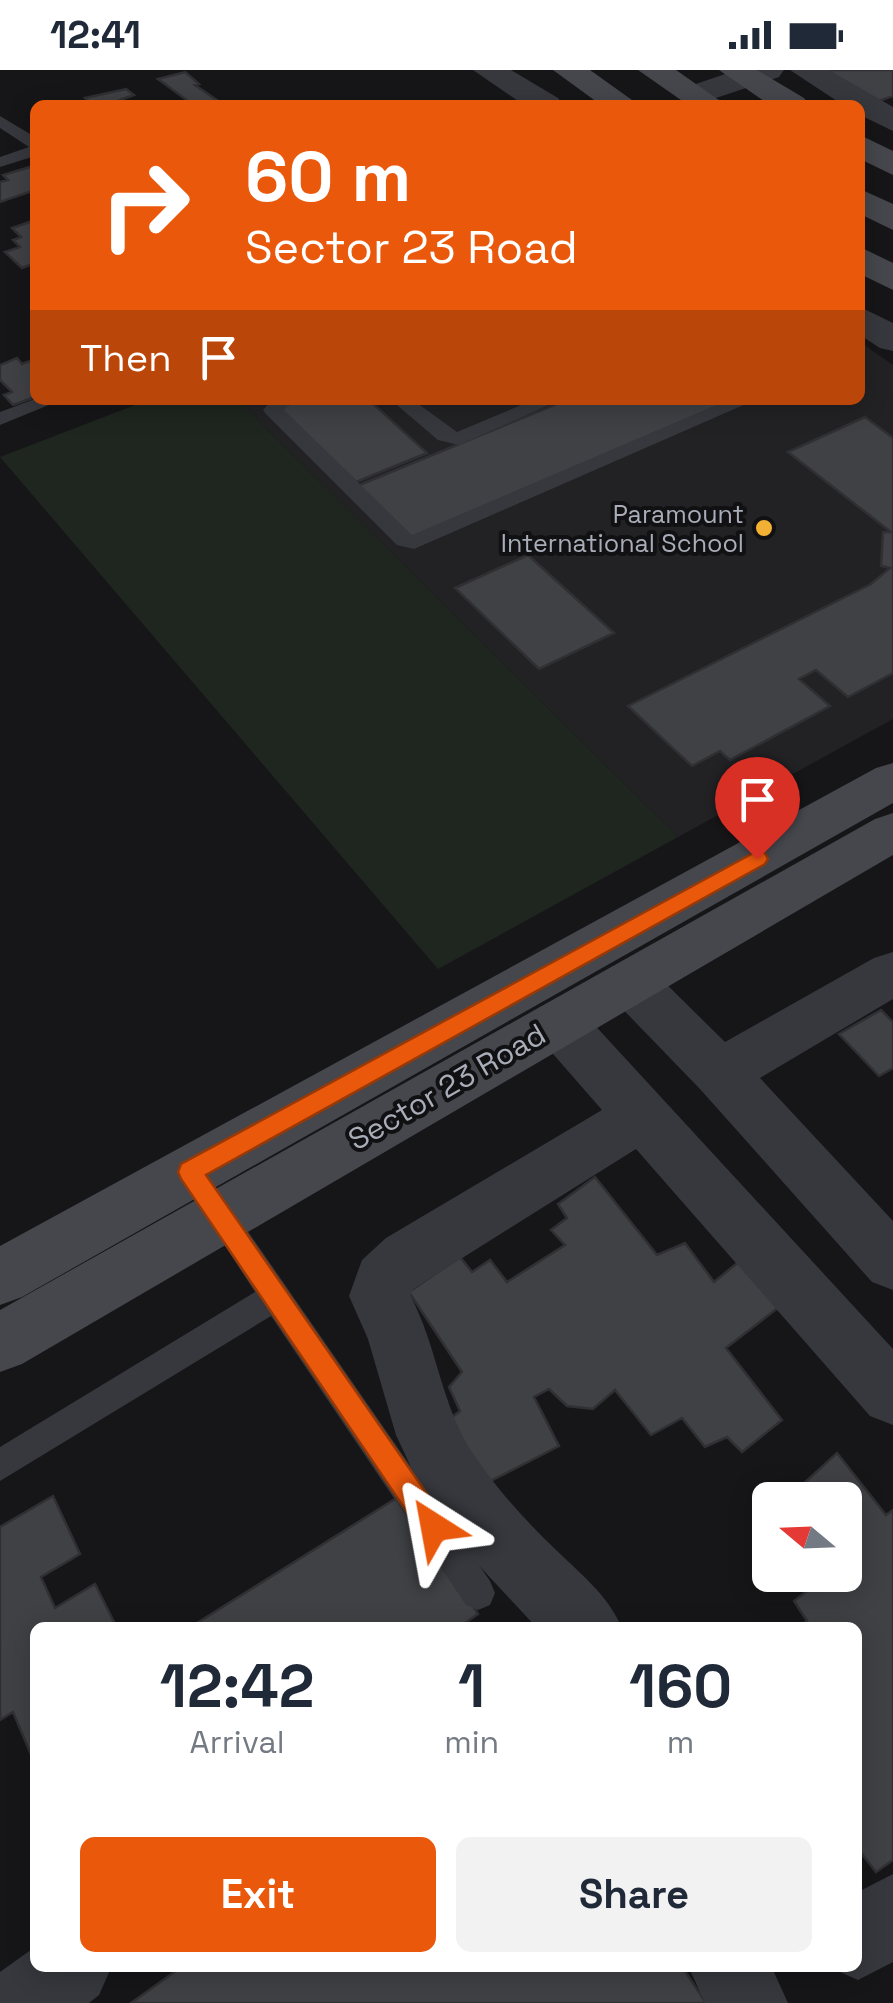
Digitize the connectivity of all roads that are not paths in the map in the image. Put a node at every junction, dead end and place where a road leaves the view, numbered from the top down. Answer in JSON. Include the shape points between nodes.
{"nodes":[{"id":1,"x":489,"y":70,"type":"edge"},
{"id":2,"x":569,"y":70,"type":"edge"},
{"id":3,"x":654,"y":70,"type":"edge"},
{"id":4,"x":806,"y":70,"type":"edge"},
{"id":5,"x":750,"y":72,"type":"edge"},
{"id":6,"x":539,"y":100,"type":"edge"},
{"id":7,"x":615,"y":100,"type":"edge"},
{"id":8,"x":703,"y":100,"type":"edge"},
{"id":9,"x":786,"y":100,"type":"edge"},
{"id":10,"x":857,"y":100,"type":"edge"},
{"id":11,"x":865,"y":105,"type":"edge"},
{"id":12,"x":0,"y":121,"type":"edge"},
{"id":13,"x":893,"y":121,"type":"edge"},
{"id":14,"x":30,"y":143,"type":"edge"},
{"id":15,"x":865,"y":148,"type":"edge"},
{"id":16,"x":30,"y":149,"type":"edge"},
{"id":17,"x":0,"y":162,"type":"edge"},
{"id":18,"x":893,"y":165,"type":"edge"},
{"id":19,"x":865,"y":201,"type":"edge"},
{"id":20,"x":893,"y":219,"type":"edge"},
{"id":21,"x":865,"y":261,"type":"edge"},
{"id":22,"x":893,"y":279,"type":"edge"},
{"id":23,"x":865,"y":321,"type":"edge"},
{"id":24,"x":893,"y":340,"type":"edge"},
{"id":25,"x":37,"y":405,"type":"edge"},
{"id":26,"x":278,"y":405,"type":"edge"},
{"id":27,"x":408,"y":405,"type":"edge"},
{"id":28,"x":538,"y":405,"type":"edge"},
{"id":29,"x":732,"y":405,"type":"edge"},
{"id":30,"x":0,"y":419,"type":"edge"},
{"id":31,"x":893,"y":781,"type":"edge"},
{"id":32,"x":893,"y":832,"type":"edge"},
{"id":33,"x":893,"y":973,"type":"edge"},
{"id":34,"x":630,"y":982,"type":"junction"},
{"id":35,"x":559,"y":1024,"type":"junction"},
{"id":36,"x":720,"y":1073,"type":"junction"},
{"id":37,"x":642,"y":1116,"type":"junction"},
{"id":38,"x":206,"y":1194,"type":"junction"},
{"id":39,"x":893,"y":1263,"type":"edge"},
{"id":40,"x":0,"y":1277,"type":"edge"},
{"id":41,"x":276,"y":1296,"type":"junction"},
{"id":42,"x":0,"y":1343,"type":"edge"},
{"id":43,"x":893,"y":1395,"type":"edge"},
{"id":44,"x":0,"y":1466,"type":"edge"},
{"id":45,"x":478,"y":1592,"type":"dead end"},
{"id":46,"x":581,"y":1622,"type":"edge"},
{"id":47,"x":893,"y":1912,"type":"edge"},
{"id":48,"x":862,"y":1938,"type":"edge"},
{"id":49,"x":66,"y":1972,"type":"edge"},
{"id":50,"x":730,"y":1972,"type":"edge"},
{"id":51,"x":23,"y":2003,"type":"edge"},
{"id":52,"x":749,"y":2003,"type":"edge"}],
"edges":[{"from":1,"to":6,"type":"street"},
{"from":2,"to":7,"type":"street"},
{"from":3,"to":8,"type":"street"},
{"from":4,"to":10,"type":"street"},
{"from":5,"to":8,"type":"street"},
{"from":5,"to":9,"type":"street"},
{"from":11,"to":13,"type":"street"},
{"from":12,"to":14,"type":"lane"},
{"from":15,"to":18,"type":"street"},
{"from":16,"to":17,"type":"lane"},
{"from":19,"to":20,"type":"street"},
{"from":21,"to":22,"type":"street"},
{"from":23,"to":24,"type":"street"},
{"from":25,"to":30,"type":"lane"},
{"from":26,"to":29,"type":"lane","via":[[273,410],[404,540],[414,542]]},
{"from":27,"to":28,"type":"lane","via":[[445,436],[459,439]]},
{"from":31,"to":38,"type":"street","name":"Sector 23 Road"},
{"from":32,"to":34,"type":"street","name":"Sector 23 Road"},
{"from":33,"to":36,"type":"street"},
{"from":34,"to":35,"type":"street","name":"Sector 23 Road"},
{"from":34,"to":36,"type":"street"},
{"from":35,"to":37,"type":"street"},
{"from":35,"to":38,"type":"street","name":"Sector 23 Road"},
{"from":36,"to":39,"type":"street"},
{"from":37,"to":43,"type":"street"},
{"from":37,"to":46,"type":"street","via":[[407,1257],[386,1274],[378,1292],[442,1462],[506,1548]]},
{"from":38,"to":40,"type":"street","name":"Sector 23 Road"},
{"from":38,"to":41,"type":"lane"},
{"from":38,"to":42,"type":"street","name":"Sector 23 Road"},
{"from":41,"to":44,"type":"lane"},
{"from":41,"to":45,"type":"lane"},
{"from":47,"to":48,"type":"street"},
{"from":49,"to":51,"type":"street"},
{"from":50,"to":52,"type":"street"}]}
